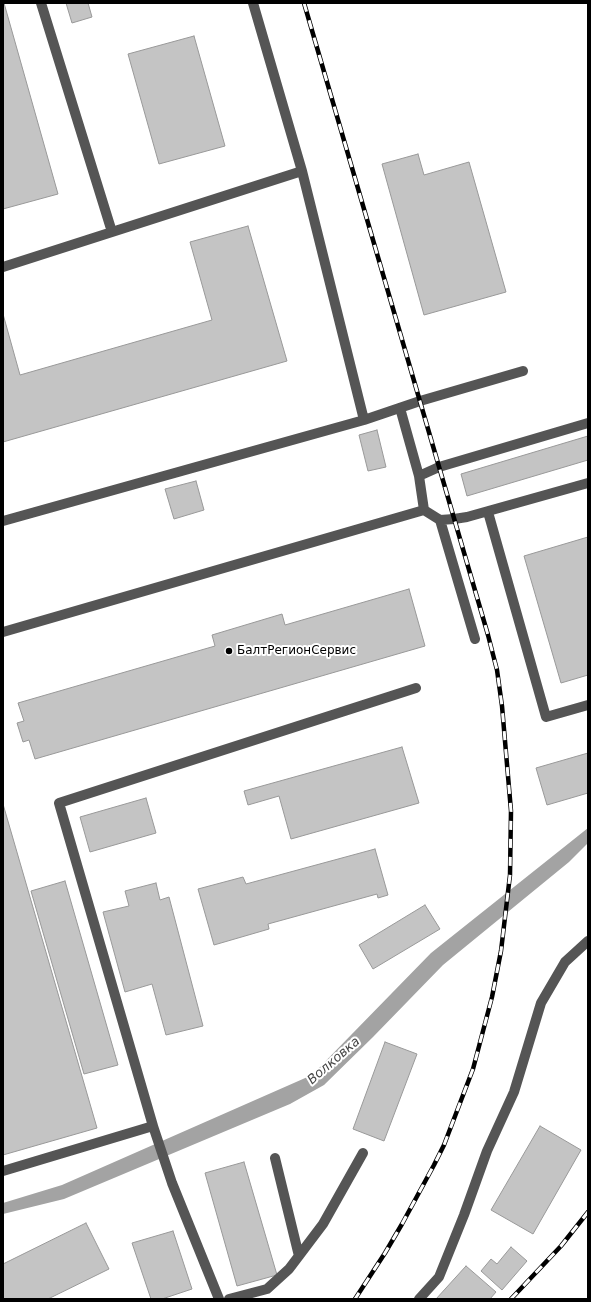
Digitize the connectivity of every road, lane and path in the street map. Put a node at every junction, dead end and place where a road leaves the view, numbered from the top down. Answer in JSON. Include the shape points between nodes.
{"nodes":[{"id":1,"x":41,"y":3,"type":"edge"},
{"id":2,"x":253,"y":3,"type":"edge"},
{"id":3,"x":302,"y":171,"type":"junction"},
{"id":4,"x":112,"y":232,"type":"junction"},
{"id":5,"x":3,"y":267,"type":"edge"},
{"id":6,"x":524,"y":371,"type":"dead end"},
{"id":7,"x":400,"y":408,"type":"junction"},
{"id":8,"x":364,"y":420,"type":"junction"},
{"id":9,"x":588,"y":424,"type":"edge"},
{"id":10,"x":419,"y":476,"type":"junction"},
{"id":11,"x":588,"y":483,"type":"edge"},
{"id":12,"x":424,"y":510,"type":"junction"},
{"id":13,"x":488,"y":512,"type":"junction"},
{"id":14,"x":440,"y":520,"type":"junction"},
{"id":15,"x":3,"y":521,"type":"edge"},
{"id":16,"x":3,"y":632,"type":"edge"},
{"id":17,"x":475,"y":639,"type":"dead end"},
{"id":18,"x":416,"y":688,"type":"dead end"},
{"id":19,"x":588,"y":705,"type":"edge"},
{"id":20,"x":588,"y":941,"type":"edge"},
{"id":21,"x":153,"y":1126,"type":"junction"},
{"id":22,"x":363,"y":1153,"type":"dead end"},
{"id":23,"x":275,"y":1158,"type":"dead end"},
{"id":24,"x":3,"y":1171,"type":"edge"},
{"id":25,"x":299,"y":1256,"type":"junction"},
{"id":26,"x":218,"y":1299,"type":"edge"},
{"id":27,"x":229,"y":1299,"type":"edge"},
{"id":28,"x":419,"y":1299,"type":"edge"}],
"edges":[{"from":1,"to":4,"type":"street"},
{"from":2,"to":3,"type":"street"},
{"from":3,"to":4,"type":"street"},
{"from":3,"to":8,"type":"street"},
{"from":4,"to":5,"type":"street"},
{"from":6,"to":7,"type":"street"},
{"from":7,"to":8,"type":"street"},
{"from":7,"to":10,"type":"street"},
{"from":8,"to":15,"type":"street"},
{"from":9,"to":10,"type":"street"},
{"from":10,"to":12,"type":"street"},
{"from":11,"to":13,"type":"street"},
{"from":12,"to":14,"type":"street"},
{"from":12,"to":16,"type":"street"},
{"from":13,"to":14,"type":"street"},
{"from":13,"to":19,"type":"street","via":[[546,717]]},
{"from":14,"to":17,"type":"street"},
{"from":18,"to":21,"type":"street","via":[[59,803]]},
{"from":20,"to":28,"type":"street","via":[[565,962],[541,1003],[514,1092],[487,1151],[456,1236],[439,1276]]},
{"from":21,"to":24,"type":"street"},
{"from":21,"to":26,"type":"street","via":[[172,1183]]},
{"from":22,"to":25,"type":"street","via":[[323,1224]]},
{"from":23,"to":25,"type":"street"},
{"from":25,"to":27,"type":"street","via":[[267,1289]]}]}
